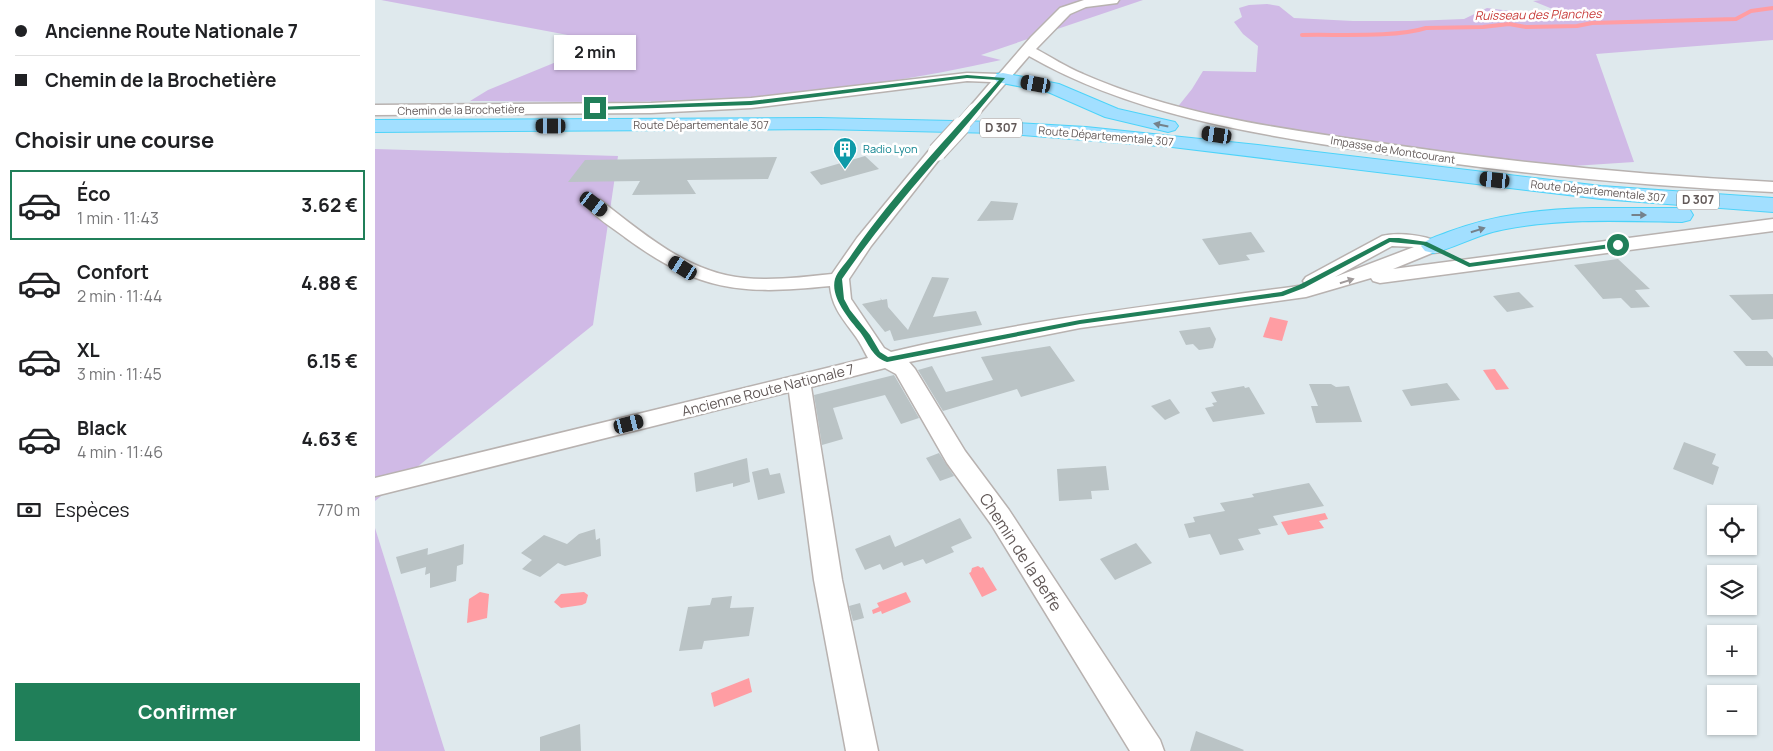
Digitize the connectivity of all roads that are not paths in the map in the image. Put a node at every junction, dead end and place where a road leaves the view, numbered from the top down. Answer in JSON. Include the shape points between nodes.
{"nodes":[{"id":1,"x":1113,"y":0,"type":"edge"},
{"id":2,"x":1027,"y":50,"type":"junction"},
{"id":3,"x":1003,"y":78,"type":"junction"},
{"id":4,"x":375,"y":110,"type":"edge"},
{"id":5,"x":375,"y":126,"type":"edge"},
{"id":6,"x":1773,"y":187,"type":"edge"},
{"id":7,"x":1624,"y":194,"type":"junction"},
{"id":8,"x":594,"y":204,"type":"dead end"},
{"id":9,"x":1772,"y":217,"type":"edge"},
{"id":10,"x":1433,"y":246,"type":"junction"},
{"id":11,"x":1473,"y":267,"type":"junction"},
{"id":12,"x":1380,"y":277,"type":"dead end"},
{"id":13,"x":839,"y":279,"type":"junction"},
{"id":14,"x":887,"y":360,"type":"junction"},
{"id":15,"x":799,"y":382,"type":"junction"},
{"id":16,"x":375,"y":487,"type":"edge"},
{"id":17,"x":862,"y":751,"type":"edge"},
{"id":18,"x":1149,"y":751,"type":"edge"}],
"edges":[{"from":1,"to":2,"type":"street","via":[[1084,4],[1065,11]]},
{"from":2,"to":3,"type":"street"},
{"from":2,"to":6,"type":"street","name":"Impasse de Montcourant","via":[[1079,77],[1116,91],[1247,126],[1527,169],[1683,184]]},
{"from":3,"to":4,"type":"street","name":"Chemin de la Brochetière","via":[[967,77],[751,103],[651,108]]},
{"from":7,"to":3,"type":"main road","one_way":true,"via":[[1170,127],[1112,113],[1053,88]]},
{"from":3,"to":13,"type":"street","bridge":true,"via":[[937,152],[864,242]]},
{"from":5,"to":7,"type":"main road","name":"Route Départementale 307","number":"D 307","via":[[849,124],[1041,130],[1158,140]]},
{"from":7,"to":9,"type":"main road","name":"Route Départementale 307","number":"D 307"},
{"from":8,"to":13,"type":"street","via":[[683,268],[715,279],[743,284]]},
{"from":10,"to":9,"type":"main road","one_way":true,"via":[[1505,222],[1552,216]]},
{"from":9,"to":11,"type":"street"},
{"from":10,"to":11,"type":"street"},
{"from":10,"to":14,"type":"street","name":"Ancienne Route Nationale 7","via":[[1331,286],[1080,322]]},
{"from":11,"to":12,"type":"street"},
{"from":13,"to":14,"type":"street","name":"Chemin de la Beffe","via":[[841,299],[847,311],[877,353]]},
{"from":14,"to":15,"type":"street","name":"Ancienne Route Nationale 7"},
{"from":14,"to":18,"type":"street","name":"Chemin de la Beffe","via":[[904,369],[956,456],[999,516]]},
{"from":15,"to":16,"type":"street","name":"Ancienne Route Nationale 7"},
{"from":15,"to":17,"type":"street","via":[[828,580]]}]}
